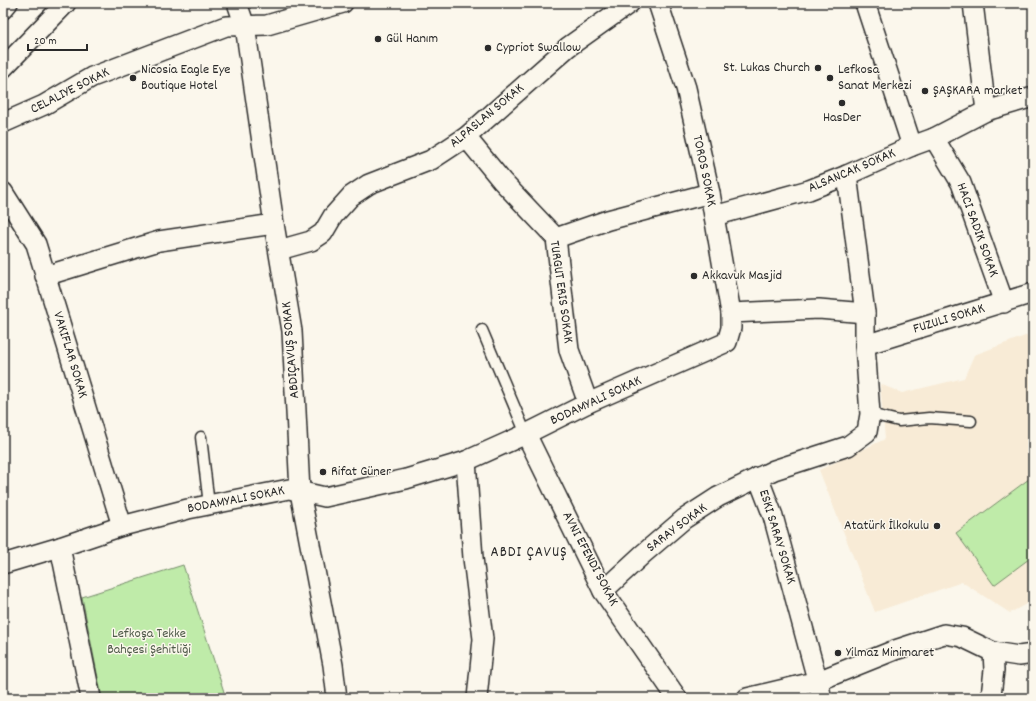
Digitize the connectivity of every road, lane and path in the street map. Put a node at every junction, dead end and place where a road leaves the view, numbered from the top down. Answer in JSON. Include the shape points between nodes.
{"nodes":[{"id":1,"x":8,"y":3,"type":"edge"},
{"id":2,"x":66,"y":3,"type":"edge"},
{"id":3,"x":237,"y":3,"type":"edge"},
{"id":4,"x":343,"y":3,"type":"edge"},
{"id":5,"x":630,"y":3,"type":"edge"},
{"id":6,"x":658,"y":3,"type":"edge"},
{"id":7,"x":865,"y":3,"type":"edge"},
{"id":8,"x":973,"y":3,"type":"edge"},
{"id":9,"x":3,"y":9,"type":"edge"},
{"id":10,"x":245,"y":26,"type":"junction"},
{"id":11,"x":3,"y":68,"type":"edge"},
{"id":12,"x":1033,"y":97,"type":"edge"},
{"id":13,"x":986,"y":111,"type":"junction"},
{"id":14,"x":3,"y":123,"type":"edge"},
{"id":15,"x":466,"y":137,"type":"junction"},
{"id":16,"x":934,"y":138,"type":"junction"},
{"id":17,"x":912,"y":146,"type":"junction"},
{"id":18,"x":847,"y":176,"type":"junction"},
{"id":19,"x":3,"y":192,"type":"edge"},
{"id":20,"x":710,"y":192,"type":"junction"},
{"id":21,"x":714,"y":216,"type":"junction"},
{"id":22,"x":274,"y":224,"type":"junction"},
{"id":23,"x":556,"y":238,"type":"junction"},
{"id":24,"x":278,"y":250,"type":"junction"},
{"id":25,"x":45,"y":276,"type":"junction"},
{"id":26,"x":1033,"y":294,"type":"edge"},
{"id":27,"x":1004,"y":303,"type":"junction"},
{"id":28,"x":731,"y":313,"type":"junction"},
{"id":29,"x":865,"y":313,"type":"junction"},
{"id":30,"x":482,"y":330,"type":"dead end"},
{"id":31,"x":865,"y":345,"type":"junction"},
{"id":32,"x":588,"y":403,"type":"junction"},
{"id":33,"x":870,"y":414,"type":"junction"},
{"id":34,"x":971,"y":421,"type":"dead end"},
{"id":35,"x":526,"y":434,"type":"junction"},
{"id":36,"x":201,"y":437,"type":"dead end"},
{"id":37,"x":466,"y":461,"type":"junction"},
{"id":38,"x":758,"y":477,"type":"junction"},
{"id":39,"x":300,"y":492,"type":"junction"},
{"id":40,"x":209,"y":505,"type":"junction"},
{"id":41,"x":122,"y":526,"type":"junction"},
{"id":42,"x":60,"y":547,"type":"junction"},
{"id":43,"x":3,"y":564,"type":"edge"},
{"id":44,"x":603,"y":592,"type":"junction"},
{"id":45,"x":994,"y":652,"type":"junction"},
{"id":46,"x":1033,"y":654,"type":"edge"},
{"id":47,"x":820,"y":689,"type":"edge"},
{"id":48,"x":91,"y":698,"type":"edge"},
{"id":49,"x":337,"y":698,"type":"edge"},
{"id":50,"x":477,"y":698,"type":"edge"},
{"id":51,"x":678,"y":698,"type":"edge"},
{"id":52,"x":747,"y":698,"type":"edge"},
{"id":53,"x":835,"y":698,"type":"edge"},
{"id":54,"x":990,"y":698,"type":"edge"}],
"edges":[{"from":1,"to":9,"type":"street"},
{"from":2,"to":11,"type":"street"},
{"from":3,"to":10,"type":"street","name":"ABDIÇAVUŞ SOKAK"},
{"from":4,"to":10,"type":"street","name":"CELALIYE SOKAK","via":[[267,25]]},
{"from":5,"to":15,"type":"street","name":"ALPASLAN SOKAK","via":[[568,47]]},
{"from":6,"to":20,"type":"street","name":"TOROS SOKAK","via":[[686,88]]},
{"from":7,"to":17,"type":"street"},
{"from":8,"to":13,"type":"street"},
{"from":10,"to":14,"type":"street","name":"CELALIYE SOKAK","via":[[226,26],[92,77],[44,105]]},
{"from":10,"to":22,"type":"street","name":"ABDIÇAVUŞ SOKAK"},
{"from":12,"to":13,"type":"street","name":"ALSANCAK SOKAK"},
{"from":13,"to":16,"type":"street","name":"ALSANCAK SOKAK"},
{"from":15,"to":23,"type":"street","name":"TURGUT ERIS SOKAK","via":[[502,181]]},
{"from":15,"to":24,"type":"street","name":"ALPASLAN SOKAK","via":[[431,160],[369,184],[351,196],[333,216],[323,233],[311,241]]},
{"from":16,"to":17,"type":"street","name":"ALSANCAK SOKAK"},
{"from":16,"to":27,"type":"street","via":[[961,183]]},
{"from":17,"to":18,"type":"street","name":"ALSANCAK SOKAK"},
{"from":18,"to":21,"type":"street","name":"ALSANCAK SOKAK","via":[[808,190]]},
{"from":18,"to":29,"type":"street","name":"ESKI SARAY SOKAK"},
{"from":19,"to":25,"type":"street","via":[[36,244]]},
{"from":20,"to":21,"type":"street","name":"TOROS SOKAK"},
{"from":20,"to":23,"type":"street","via":[[608,220]]},
{"from":21,"to":28,"type":"street","name":"TOROS SOKAK"},
{"from":22,"to":24,"type":"street","name":"ABDIÇAVUŞ SOKAK"},
{"from":22,"to":25,"type":"street","via":[[159,241]]},
{"from":23,"to":32,"type":"street","name":"TURGUT ERIS SOKAK","via":[[569,350]]},
{"from":24,"to":39,"type":"street","name":"ABDIÇAVUŞ SOKAK","via":[[292,331]]},
{"from":25,"to":41,"type":"street"},
{"from":26,"to":27,"type":"street","name":"FUZULI SOKAK"},
{"from":27,"to":31,"type":"street","name":"FUZULI SOKAK"},
{"from":28,"to":29,"type":"street","via":[[819,309]]},
{"from":28,"to":32,"type":"street","name":"TOROS SOKAK","via":[[731,328],[727,342]]},
{"from":29,"to":31,"type":"street","name":"ESKI SARAY SOKAK"},
{"from":30,"to":35,"type":"lane"},
{"from":31,"to":33,"type":"street","name":"ESKI SARAY SOKAK"},
{"from":32,"to":35,"type":"street"},
{"from":33,"to":34,"type":"lane","via":[[899,421],[929,418]]},
{"from":33,"to":38,"type":"street","name":"ESKI SARAY SOKAK","via":[[867,432],[848,446]]},
{"from":35,"to":37,"type":"street"},
{"from":35,"to":44,"type":"street","name":"AVNI EFENDI SOKAK"},
{"from":36,"to":40,"type":"lane"},
{"from":37,"to":39,"type":"street","via":[[406,480],[325,497]]},
{"from":37,"to":50,"type":"street","via":[[473,558],[483,639]]},
{"from":38,"to":44,"type":"street","name":"SARAY SOKAK","via":[[718,497],[684,519]]},
{"from":38,"to":47,"type":"street","name":"ESKI SARAY SOKAK","via":[[773,516]]},
{"from":39,"to":40,"type":"street","via":[[289,489]]},
{"from":39,"to":49,"type":"street","name":"ABDIÇAVUŞ SOKAK"},
{"from":40,"to":41,"type":"street"},
{"from":41,"to":42,"type":"street"},
{"from":42,"to":43,"type":"street"},
{"from":42,"to":48,"type":"street"},
{"from":44,"to":51,"type":"street","name":"AVNI EFENDI SOKAK"},
{"from":45,"to":46,"type":"street","via":[[1019,656]]},
{"from":45,"to":47,"type":"street","via":[[962,637],[944,634],[896,650]]},
{"from":45,"to":54,"type":"street"},
{"from":47,"to":52,"type":"street"},
{"from":47,"to":53,"type":"street","name":"ESKI SARAY SOKAK"}]}
